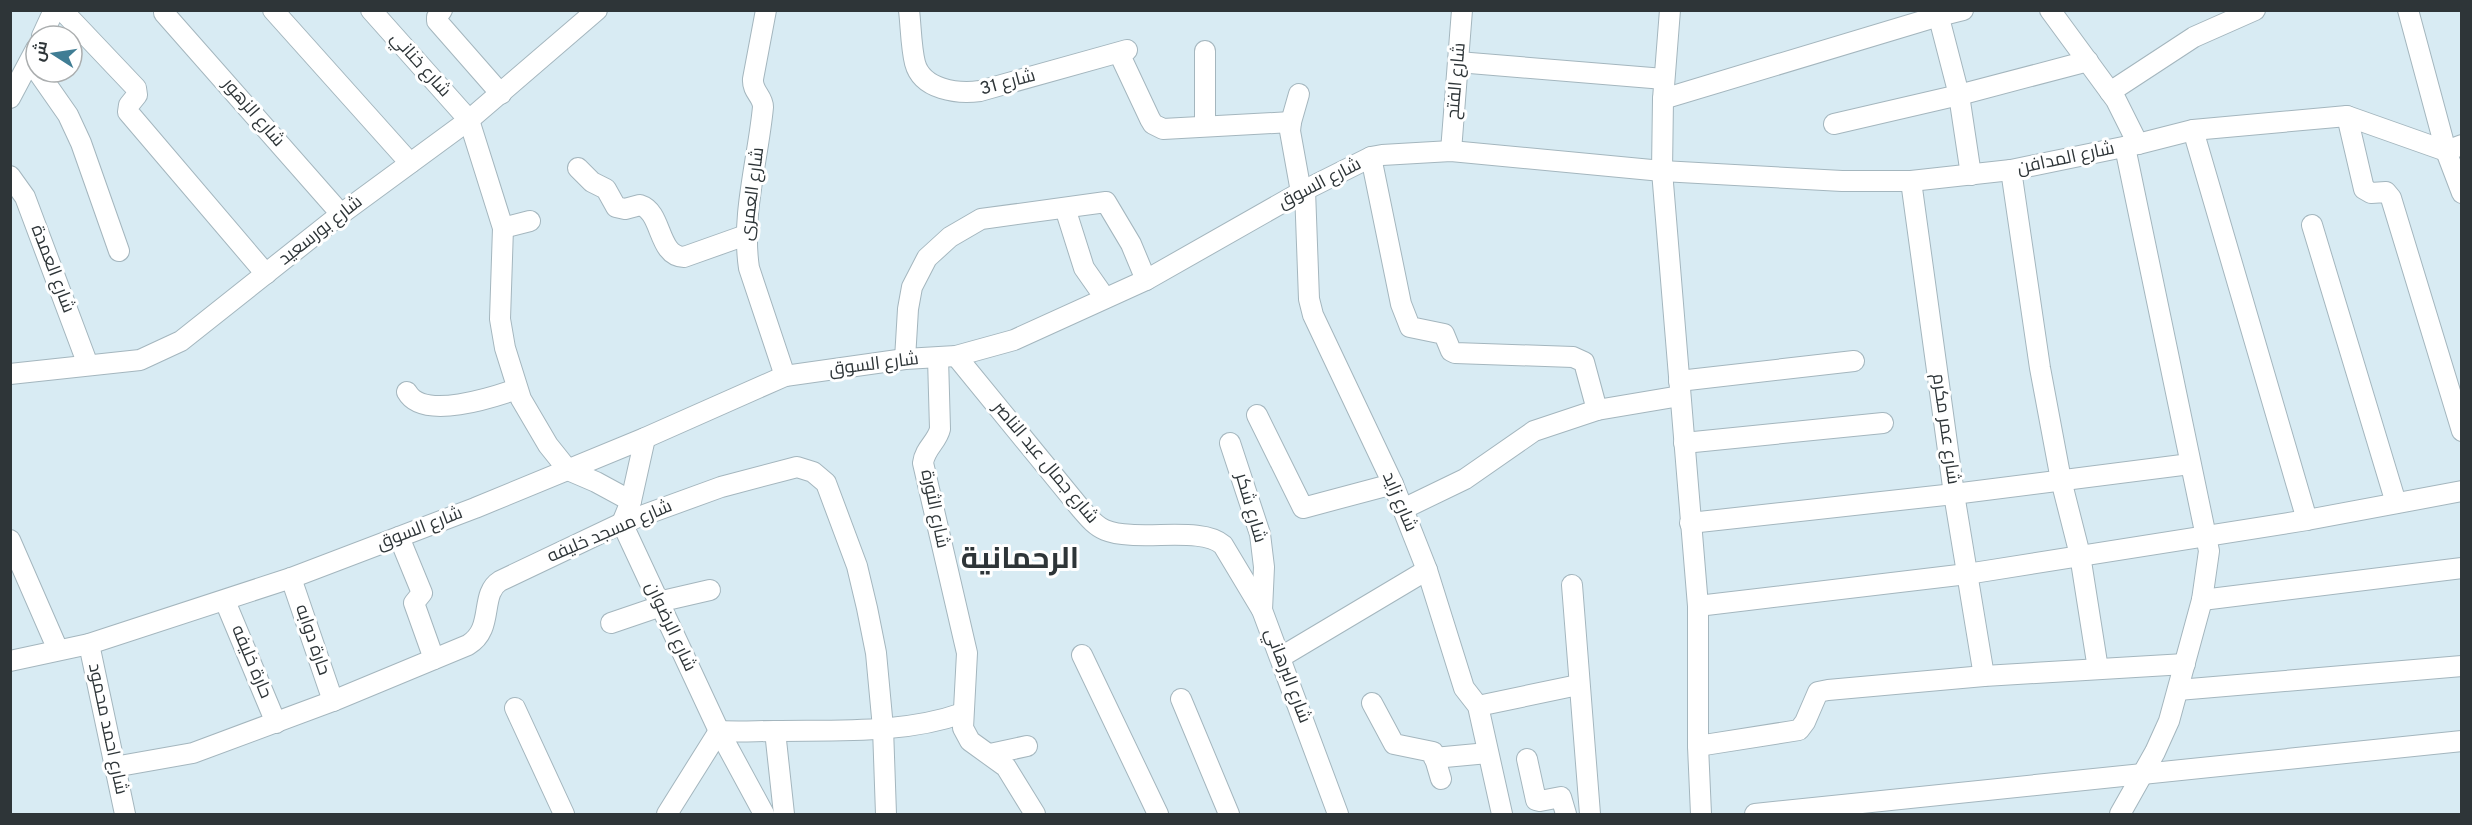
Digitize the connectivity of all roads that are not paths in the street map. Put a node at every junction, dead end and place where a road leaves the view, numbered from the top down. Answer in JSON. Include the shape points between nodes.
{"nodes":[{"id":1,"x":54,"y":10,"type":"edge"},
{"id":2,"x":62,"y":10,"type":"edge"},
{"id":3,"x":273,"y":10,"type":"edge"},
{"id":4,"x":371,"y":10,"type":"edge"},
{"id":5,"x":442,"y":10,"type":"edge"},
{"id":6,"x":766,"y":10,"type":"edge"},
{"id":7,"x":909,"y":10,"type":"edge"},
{"id":8,"x":1462,"y":10,"type":"edge"},
{"id":9,"x":1670,"y":10,"type":"edge"},
{"id":10,"x":1963,"y":10,"type":"edge"},
{"id":11,"x":2050,"y":10,"type":"edge"},
{"id":12,"x":2255,"y":10,"type":"edge"},
{"id":13,"x":2408,"y":10,"type":"edge"},
{"id":14,"x":164,"y":13,"type":"dead end"},
{"id":15,"x":588,"y":13,"type":"edge"},
{"id":16,"x":1938,"y":13,"type":"edge"},
{"id":17,"x":48,"y":24,"type":"edge"},
{"id":18,"x":1205,"y":51,"type":"dead end"},
{"id":19,"x":2088,"y":61,"type":"junction"},
{"id":20,"x":1458,"y":62,"type":"junction"},
{"id":21,"x":24,"y":78,"type":"edge"},
{"id":22,"x":1664,"y":79,"type":"junction"},
{"id":23,"x":49,"y":84,"type":"edge"},
{"id":24,"x":2110,"y":92,"type":"junction"},
{"id":25,"x":501,"y":94,"type":"junction"},
{"id":26,"x":1299,"y":94,"type":"dead end"},
{"id":27,"x":1959,"y":95,"type":"junction"},
{"id":28,"x":10,"y":98,"type":"edge"},
{"id":29,"x":1663,"y":99,"type":"junction"},
{"id":30,"x":2347,"y":116,"type":"junction"},
{"id":31,"x":469,"y":120,"type":"junction"},
{"id":32,"x":1291,"y":122,"type":"junction"},
{"id":33,"x":1834,"y":124,"type":"dead end"},
{"id":34,"x":1205,"y":126,"type":"junction"},
{"id":35,"x":2193,"y":130,"type":"junction"},
{"id":36,"x":2131,"y":145,"type":"junction"},
{"id":37,"x":2454,"y":148,"type":"edge"},
{"id":38,"x":1451,"y":151,"type":"junction"},
{"id":39,"x":1371,"y":157,"type":"junction"},
{"id":40,"x":410,"y":163,"type":"junction"},
{"id":41,"x":578,"y":168,"type":"dead end"},
{"id":42,"x":2012,"y":170,"type":"junction"},
{"id":43,"x":1662,"y":171,"type":"junction"},
{"id":44,"x":1971,"y":175,"type":"junction"},
{"id":45,"x":10,"y":176,"type":"edge"},
{"id":46,"x":1911,"y":181,"type":"junction"},
{"id":47,"x":1303,"y":191,"type":"junction"},
{"id":48,"x":2462,"y":193,"type":"edge"},
{"id":49,"x":1065,"y":208,"type":"junction"},
{"id":50,"x":341,"y":214,"type":"junction"},
{"id":51,"x":530,"y":221,"type":"dead end"},
{"id":52,"x":2312,"y":225,"type":"dead end"},
{"id":53,"x":504,"y":228,"type":"junction"},
{"id":54,"x":746,"y":235,"type":"junction"},
{"id":55,"x":119,"y":251,"type":"dead end"},
{"id":56,"x":266,"y":274,"type":"junction"},
{"id":57,"x":1146,"y":280,"type":"junction"},
{"id":58,"x":1105,"y":298,"type":"junction"},
{"id":59,"x":947,"y":357,"type":"junction"},
{"id":60,"x":905,"y":359,"type":"junction"},
{"id":61,"x":1854,"y":361,"type":"dead end"},
{"id":62,"x":88,"y":365,"type":"junction"},
{"id":63,"x":10,"y":374,"type":"edge"},
{"id":64,"x":785,"y":376,"type":"junction"},
{"id":65,"x":1680,"y":388,"type":"junction"},
{"id":66,"x":517,"y":389,"type":"junction"},
{"id":67,"x":408,"y":392,"type":"dead end"},
{"id":68,"x":1597,"y":410,"type":"junction"},
{"id":69,"x":1257,"y":415,"type":"dead end"},
{"id":70,"x":1883,"y":423,"type":"dead end"},
{"id":71,"x":2462,"y":431,"type":"edge"},
{"id":72,"x":645,"y":438,"type":"junction"},
{"id":73,"x":1230,"y":443,"type":"dead end"},
{"id":74,"x":1684,"y":443,"type":"junction"},
{"id":75,"x":2190,"y":464,"type":"junction"},
{"id":76,"x":568,"y":470,"type":"junction"},
{"id":77,"x":2061,"y":480,"type":"junction"},
{"id":78,"x":1393,"y":484,"type":"junction"},
{"id":79,"x":2462,"y":491,"type":"edge"},
{"id":80,"x":1954,"y":494,"type":"junction"},
{"id":81,"x":631,"y":501,"type":"junction"},
{"id":82,"x":2396,"y":503,"type":"junction"},
{"id":83,"x":1403,"y":510,"type":"junction"},
{"id":84,"x":2307,"y":520,"type":"junction"},
{"id":85,"x":622,"y":523,"type":"junction"},
{"id":86,"x":1690,"y":523,"type":"junction"},
{"id":87,"x":2206,"y":536,"type":"junction"},
{"id":88,"x":399,"y":537,"type":"junction"},
{"id":89,"x":10,"y":540,"type":"edge"},
{"id":90,"x":1222,"y":545,"type":"joint"},
{"id":91,"x":2080,"y":555,"type":"junction"},
{"id":92,"x":2462,"y":568,"type":"edge"},
{"id":93,"x":1427,"y":570,"type":"junction"},
{"id":94,"x":1967,"y":574,"type":"junction"},
{"id":95,"x":291,"y":578,"type":"junction"},
{"id":96,"x":1572,"y":585,"type":"dead end"},
{"id":97,"x":710,"y":590,"type":"dead end"},
{"id":98,"x":2202,"y":600,"type":"junction"},
{"id":99,"x":225,"y":601,"type":"junction"},
{"id":100,"x":660,"y":604,"type":"junction"},
{"id":101,"x":1698,"y":606,"type":"junction"},
{"id":102,"x":1262,"y":610,"type":"junction"},
{"id":103,"x":611,"y":623,"type":"dead end"},
{"id":104,"x":89,"y":644,"type":"junction"},
{"id":105,"x":58,"y":650,"type":"junction"},
{"id":106,"x":1082,"y":655,"type":"dead end"},
{"id":107,"x":1281,"y":657,"type":"junction"},
{"id":108,"x":434,"y":659,"type":"junction"},
{"id":109,"x":10,"y":661,"type":"edge"},
{"id":110,"x":2185,"y":664,"type":"junction"},
{"id":111,"x":2462,"y":666,"type":"edge"},
{"id":112,"x":2098,"y":669,"type":"junction"},
{"id":113,"x":1984,"y":676,"type":"junction"},
{"id":114,"x":1578,"y":685,"type":"junction"},
{"id":115,"x":2178,"y":690,"type":"junction"},
{"id":116,"x":1181,"y":699,"type":"dead end"},
{"id":117,"x":333,"y":701,"type":"junction"},
{"id":118,"x":1372,"y":704,"type":"dead end"},
{"id":119,"x":1478,"y":706,"type":"junction"},
{"id":120,"x":515,"y":708,"type":"dead end"},
{"id":121,"x":963,"y":713,"type":"junction"},
{"id":122,"x":276,"y":723,"type":"junction"},
{"id":123,"x":883,"y":728,"type":"junction"},
{"id":124,"x":719,"y":731,"type":"junction"},
{"id":125,"x":774,"y":731,"type":"junction"},
{"id":126,"x":2462,"y":741,"type":"edge"},
{"id":127,"x":1027,"y":746,"type":"dead end"},
{"id":128,"x":1698,"y":746,"type":"junction"},
{"id":129,"x":1488,"y":753,"type":"junction"},
{"id":130,"x":990,"y":754,"type":"junction"},
{"id":131,"x":1434,"y":758,"type":"junction"},
{"id":132,"x":1527,"y":759,"type":"dead end"},
{"id":133,"x":114,"y":767,"type":"junction"},
{"id":134,"x":2144,"y":774,"type":"junction"},
{"id":135,"x":1441,"y":779,"type":"dead end"},
{"id":136,"x":125,"y":814,"type":"edge"},
{"id":137,"x":564,"y":814,"type":"edge"},
{"id":138,"x":667,"y":814,"type":"edge"},
{"id":139,"x":764,"y":814,"type":"edge"},
{"id":140,"x":784,"y":814,"type":"edge"},
{"id":141,"x":886,"y":814,"type":"edge"},
{"id":142,"x":1035,"y":814,"type":"edge"},
{"id":143,"x":1158,"y":814,"type":"edge"},
{"id":144,"x":1229,"y":814,"type":"edge"},
{"id":145,"x":1338,"y":814,"type":"edge"},
{"id":146,"x":1502,"y":814,"type":"edge"},
{"id":147,"x":1566,"y":814,"type":"edge"},
{"id":148,"x":1590,"y":814,"type":"edge"},
{"id":149,"x":1701,"y":814,"type":"edge"},
{"id":150,"x":1755,"y":814,"type":"edge"},
{"id":151,"x":2120,"y":814,"type":"edge"}],
"edges":[{"from":1,"to":17,"type":"street"},
{"from":2,"to":56,"type":"street","via":[[136,88],[128,112]]},
{"from":3,"to":40,"type":"street"},
{"from":4,"to":31,"type":"street","name":"شارع خناني"},
{"from":5,"to":25,"type":"street","via":[[437,21]]},
{"from":6,"to":54,"type":"street","name":"شارع العمرى","via":[[753,79],[763,107]]},
{"from":7,"to":34,"type":"street","name":"شارع 31","via":[[915,66],[943,90],[980,91],[1123,51],[1153,124],[1163,129]]},
{"from":8,"to":20,"type":"street","name":"شارع الفتح"},
{"from":9,"to":22,"type":"street"},
{"from":10,"to":16,"type":"street"},
{"from":11,"to":19,"type":"street"},
{"from":12,"to":24,"type":"street","via":[[2194,37]]},
{"from":13,"to":37,"type":"street"},
{"from":14,"to":50,"type":"street","name":"شارع الزهور"},
{"from":15,"to":25,"type":"street","name":"شارع بورسعيد"},
{"from":16,"to":27,"type":"street"},
{"from":16,"to":29,"type":"street"},
{"from":18,"to":34,"type":"street"},
{"from":19,"to":24,"type":"street"},
{"from":19,"to":27,"type":"street"},
{"from":20,"to":22,"type":"street"},
{"from":20,"to":38,"type":"street","name":"شارع الفتح"},
{"from":21,"to":28,"type":"street"},
{"from":22,"to":29,"type":"street"},
{"from":23,"to":55,"type":"street","via":[[81,143]]},
{"from":24,"to":36,"type":"street"},
{"from":25,"to":31,"type":"street","name":"شارع بورسعيد"},
{"from":26,"to":32,"type":"street"},
{"from":27,"to":33,"type":"street"},
{"from":27,"to":44,"type":"street"},
{"from":29,"to":43,"type":"street"},
{"from":30,"to":35,"type":"street","name":"شارع المدافن"},
{"from":30,"to":37,"type":"street","name":"شارع المدافن"},
{"from":30,"to":71,"type":"street","via":[[2364,189],[2386,192],[2391,198]]},
{"from":31,"to":40,"type":"street","name":"شارع بورسعيد"},
{"from":31,"to":53,"type":"street"},
{"from":32,"to":34,"type":"street"},
{"from":32,"to":47,"type":"street","name":"شارع زايد"},
{"from":35,"to":36,"type":"street","name":"شارع المدافن"},
{"from":35,"to":84,"type":"street"},
{"from":36,"to":42,"type":"street","name":"شارع المدافن"},
{"from":36,"to":75,"type":"street"},
{"from":37,"to":48,"type":"street"},
{"from":38,"to":39,"type":"street","name":"شارع السوق"},
{"from":38,"to":43,"type":"street","name":"شارع السوق"},
{"from":39,"to":47,"type":"street","name":"شارع السوق"},
{"from":39,"to":68,"type":"street","via":[[1401,304],[1410,326],[1444,334],[1455,353],[1573,357],[1584,362]]},
{"from":40,"to":50,"type":"street","name":"شارع بورسعيد"},
{"from":41,"to":54,"type":"street","via":[[606,189],[616,207],[640,205],[648,209],[675,256],[684,257]]},
{"from":42,"to":44,"type":"street","name":"شارع المدافن"},
{"from":42,"to":77,"type":"street","via":[[2040,368]]},
{"from":43,"to":46,"type":"street","name":"شارع المدافن","via":[[1842,182]]},
{"from":43,"to":65,"type":"street"},
{"from":44,"to":46,"type":"street","name":"شارع المدافن"},
{"from":45,"to":62,"type":"street","name":"شارع العمدة","via":[[25,197]]},
{"from":46,"to":80,"type":"street","name":"شارع عمر مكرم"},
{"from":47,"to":57,"type":"street","name":"شارع السوق"},
{"from":47,"to":78,"type":"street","name":"شارع زايد","via":[[1309,298],[1314,315]]},
{"from":49,"to":57,"type":"street","via":[[1108,203]]},
{"from":49,"to":58,"type":"street","via":[[1084,268]]},
{"from":49,"to":60,"type":"street","via":[[981,219],[950,237],[927,258],[912,287]]},
{"from":50,"to":56,"type":"street","name":"شارع بورسعيد"},
{"from":51,"to":53,"type":"street"},
{"from":52,"to":82,"type":"street"},
{"from":53,"to":66,"type":"street","via":[[500,319]]},
{"from":54,"to":64,"type":"street","name":"شارع العمرى","via":[[749,268]]},
{"from":56,"to":62,"type":"street","name":"شارع بورسعيد","via":[[168,349],[140,360]]},
{"from":57,"to":58,"type":"street","name":"شارع السوق"},
{"from":58,"to":59,"type":"street","name":"شارع السوق","via":[[1014,340]]},
{"from":59,"to":60,"type":"street","name":"شارع السوق"},
{"from":59,"to":90,"type":"street","name":"شارع جمال عبد الناصر","via":[[1098,526],[1107,531],[1154,537],[1206,536]]},
{"from":59,"to":121,"type":"street","name":"شارع الثورة","via":[[940,429],[923,463],[967,653]]},
{"from":60,"to":64,"type":"street","name":"شارع السوق"},
{"from":61,"to":65,"type":"street"},
{"from":62,"to":63,"type":"street","name":"شارع بورسعيد"},
{"from":64,"to":72,"type":"street","name":"شارع السوق"},
{"from":65,"to":68,"type":"street"},
{"from":65,"to":74,"type":"street"},
{"from":66,"to":67,"type":"street","via":[[460,405],[415,400]]},
{"from":66,"to":76,"type":"street","via":[[548,446]]},
{"from":68,"to":83,"type":"street","via":[[1534,431],[1465,479]]},
{"from":69,"to":78,"type":"street","via":[[1303,508]]},
{"from":70,"to":74,"type":"street"},
{"from":72,"to":76,"type":"street","name":"شارع السوق"},
{"from":72,"to":81,"type":"street"},
{"from":73,"to":102,"type":"street","name":"شارع شكر","via":[[1260,534],[1264,567]]},
{"from":74,"to":86,"type":"street"},
{"from":75,"to":77,"type":"street"},
{"from":75,"to":87,"type":"street"},
{"from":76,"to":81,"type":"street"},
{"from":76,"to":88,"type":"street","name":"شارع السوق"},
{"from":77,"to":80,"type":"street"},
{"from":77,"to":91,"type":"street"},
{"from":78,"to":83,"type":"street","name":"شارع زايد"},
{"from":79,"to":82,"type":"street"},
{"from":80,"to":86,"type":"street"},
{"from":80,"to":94,"type":"street","name":"شارع عمر مكرم"},
{"from":81,"to":85,"type":"street"},
{"from":82,"to":84,"type":"street"},
{"from":83,"to":93,"type":"street","name":"شارع زايد"},
{"from":84,"to":87,"type":"street"},
{"from":85,"to":100,"type":"street","name":"شارع الرضوان"},
{"from":85,"to":108,"type":"street","name":"شارع مسجد خليفه","via":[[495,584],[480,636]]},
{"from":85,"to":123,"type":"street","name":"شارع مسجد خليفه","via":[[781,470],[797,467],[813,472],[826,483],[857,566],[876,653]]},
{"from":86,"to":101,"type":"street"},
{"from":87,"to":91,"type":"street"},
{"from":87,"to":98,"type":"street","via":[[2208,569]]},
{"from":88,"to":95,"type":"street","name":"شارع السوق"},
{"from":88,"to":108,"type":"street","via":[[423,594],[414,603]]},
{"from":89,"to":105,"type":"street"},
{"from":90,"to":102,"type":"street","name":"شارع البرهاني"},
{"from":91,"to":94,"type":"street"},
{"from":91,"to":112,"type":"street"},
{"from":92,"to":98,"type":"street"},
{"from":93,"to":107,"type":"street"},
{"from":93,"to":119,"type":"street","name":"شارع زايد","via":[[1464,688]]},
{"from":94,"to":101,"type":"street"},
{"from":94,"to":113,"type":"street","name":"شارع عمر مكرم"},
{"from":95,"to":99,"type":"street","name":"شارع السوق"},
{"from":95,"to":117,"type":"street","name":"حارة دوابه"},
{"from":96,"to":114,"type":"street"},
{"from":97,"to":100,"type":"street"},
{"from":98,"to":110,"type":"street"},
{"from":99,"to":104,"type":"street","name":"شارع السوق"},
{"from":99,"to":122,"type":"street","name":"حارة خليفه"},
{"from":100,"to":103,"type":"street"},
{"from":100,"to":124,"type":"street","name":"شارع الرضوان"},
{"from":101,"to":128,"type":"street"},
{"from":102,"to":107,"type":"street","name":"شارع البرهاني"},
{"from":104,"to":105,"type":"street","name":"شارع السوق"},
{"from":104,"to":133,"type":"street","name":"شارع احمد محمود"},
{"from":105,"to":109,"type":"street","name":"شارع السوق"},
{"from":106,"to":143,"type":"street"},
{"from":107,"to":145,"type":"street","name":"شارع البرهاني"},
{"from":108,"to":117,"type":"street","name":"شارع مسجد خليفه"},
{"from":110,"to":112,"type":"street"},
{"from":110,"to":115,"type":"street"},
{"from":111,"to":115,"type":"street"},
{"from":112,"to":113,"type":"street"},
{"from":113,"to":128,"type":"street","via":[[1818,692],[1798,730]]},
{"from":114,"to":119,"type":"street"},
{"from":114,"to":148,"type":"street"},
{"from":115,"to":134,"type":"street","via":[[2169,721]]},
{"from":116,"to":144,"type":"street"},
{"from":117,"to":122,"type":"street","name":"شارع مسجد خليفه"},
{"from":118,"to":131,"type":"street","via":[[1392,743],[1431,751]]},
{"from":119,"to":129,"type":"street","name":"شارع زايد"},
{"from":120,"to":137,"type":"street"},
{"from":121,"to":123,"type":"street","via":[[934,723]]},
{"from":121,"to":130,"type":"street","name":"شارع الثورة","via":[[963,728],[970,741]]},
{"from":122,"to":133,"type":"street","name":"شارع مسجد خليفه","via":[[194,753]]},
{"from":123,"to":125,"type":"street"},
{"from":123,"to":141,"type":"street","name":"شارع مسجد خليفه"},
{"from":124,"to":125,"type":"street"},
{"from":124,"to":138,"type":"street"},
{"from":124,"to":139,"type":"street","name":"شارع الرضوان"},
{"from":125,"to":140,"type":"street"},
{"from":126,"to":134,"type":"street"},
{"from":127,"to":130,"type":"street"},
{"from":128,"to":149,"type":"street"},
{"from":129,"to":131,"type":"street"},
{"from":129,"to":146,"type":"street","name":"شارع زايد"},
{"from":130,"to":142,"type":"street","name":"شارع الثورة","via":[[1006,767]]},
{"from":131,"to":135,"type":"street"},
{"from":132,"to":147,"type":"street","via":[[1536,800],[1560,796]]},
{"from":133,"to":136,"type":"street","name":"شارع احمد محمود"},
{"from":134,"to":150,"type":"street"},
{"from":134,"to":151,"type":"street"}]}
